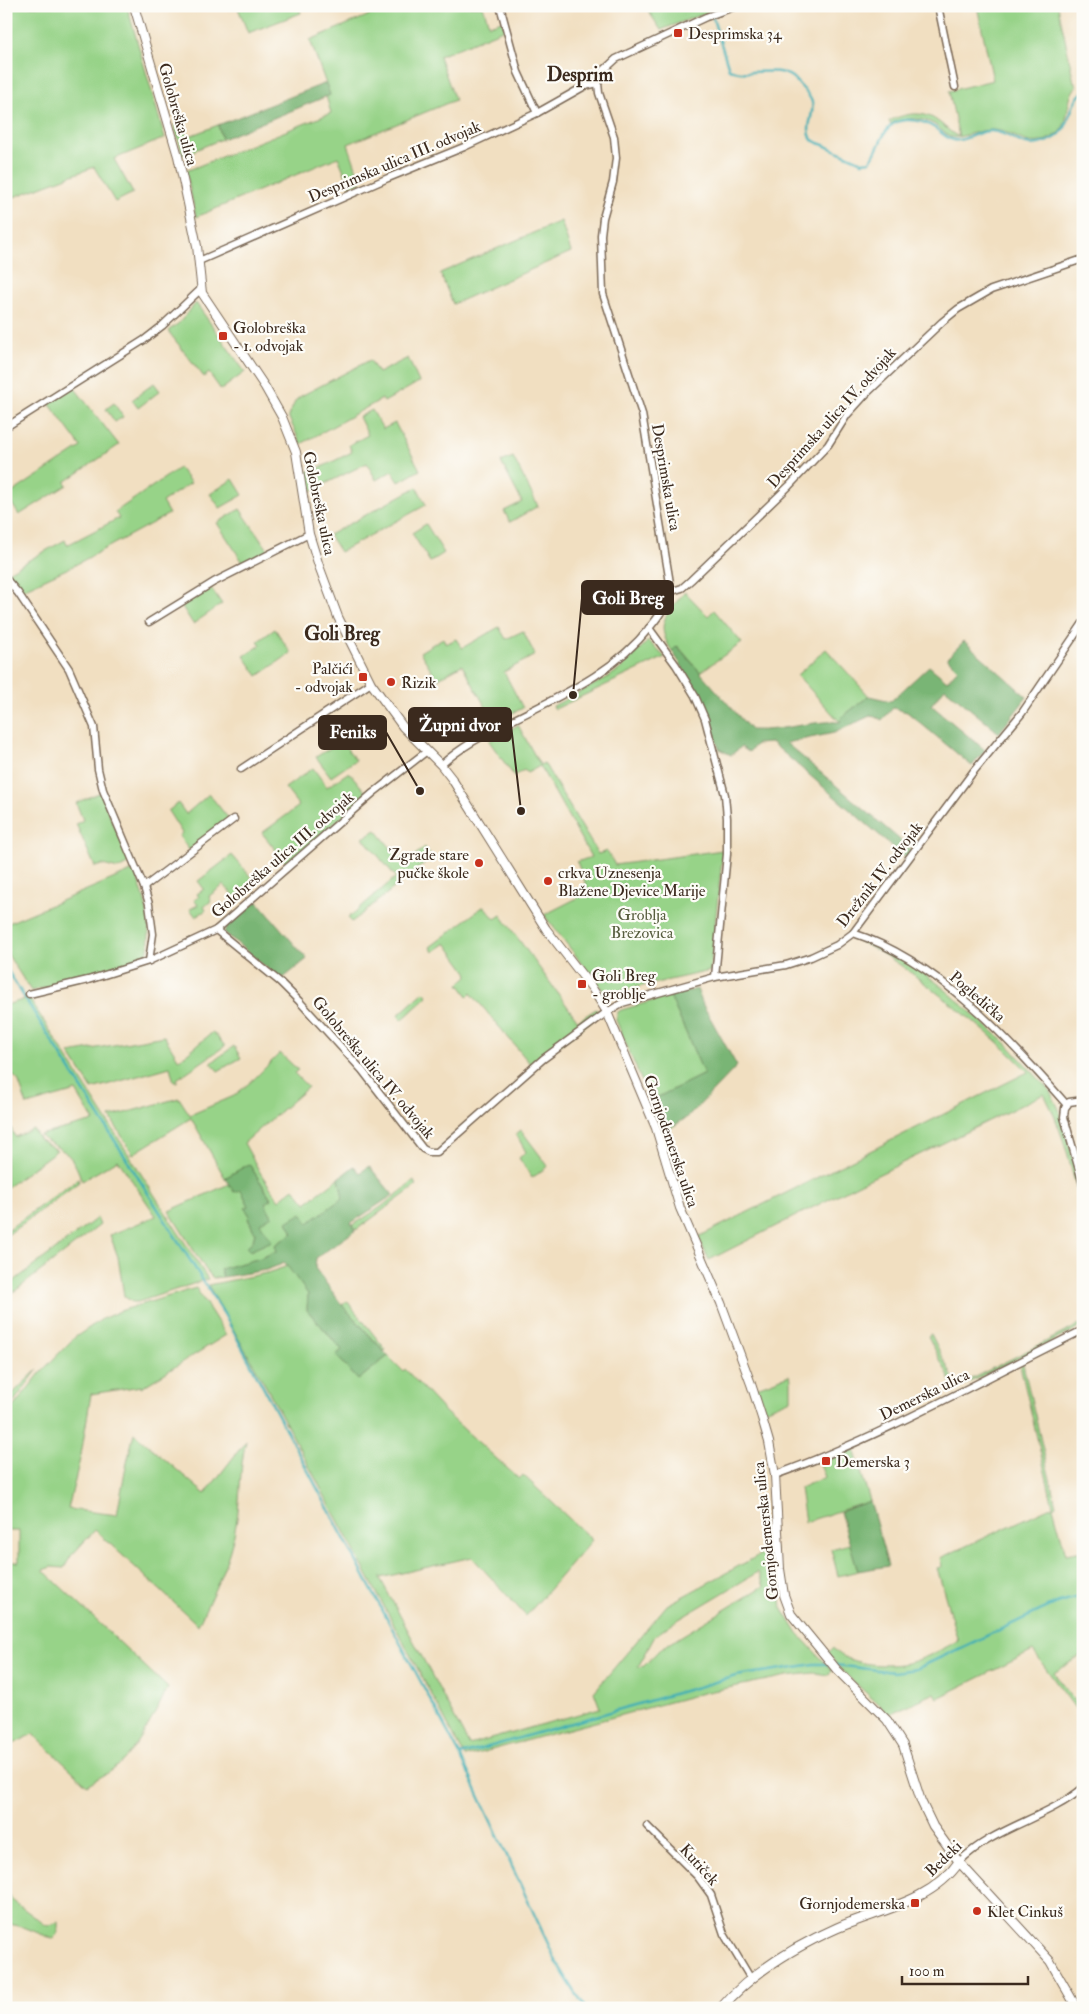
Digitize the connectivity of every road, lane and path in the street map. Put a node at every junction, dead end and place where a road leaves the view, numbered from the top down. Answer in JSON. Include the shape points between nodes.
{"nodes":[{"id":1,"x":134,"y":6,"type":"edge"},
{"id":2,"x":500,"y":6,"type":"edge"},
{"id":3,"x":736,"y":6,"type":"edge"},
{"id":4,"x":938,"y":6,"type":"edge"},
{"id":5,"x":598,"y":83,"type":"junction"},
{"id":6,"x":955,"y":87,"type":"dead end"},
{"id":7,"x":537,"y":113,"type":"junction"},
{"id":8,"x":1083,"y":259,"type":"edge"},
{"id":9,"x":199,"y":261,"type":"junction"},
{"id":10,"x":201,"y":288,"type":"junction"},
{"id":11,"x":6,"y":427,"type":"edge"},
{"id":12,"x":309,"y":534,"type":"junction"},
{"id":13,"x":6,"y":579,"type":"edge"},
{"id":14,"x":670,"y":592,"type":"junction"},
{"id":15,"x":149,"y":622,"type":"dead end"},
{"id":16,"x":1083,"y":624,"type":"edge"},
{"id":17,"x":649,"y":628,"type":"junction"},
{"id":18,"x":371,"y":682,"type":"junction"},
{"id":19,"x":427,"y":751,"type":"junction"},
{"id":20,"x":441,"y":765,"type":"junction"},
{"id":21,"x":241,"y":769,"type":"dead end"},
{"id":22,"x":234,"y":819,"type":"dead end"},
{"id":23,"x":144,"y":887,"type":"junction"},
{"id":24,"x":216,"y":930,"type":"junction"},
{"id":25,"x":853,"y":933,"type":"junction"},
{"id":26,"x":149,"y":960,"type":"junction"},
{"id":27,"x":715,"y":977,"type":"junction"},
{"id":28,"x":30,"y":994,"type":"dead end"},
{"id":29,"x":607,"y":1012,"type":"junction"},
{"id":30,"x":1083,"y":1100,"type":"edge"},
{"id":31,"x":1067,"y":1105,"type":"junction"},
{"id":32,"x":1083,"y":1184,"type":"edge"},
{"id":33,"x":1083,"y":1330,"type":"edge"},
{"id":34,"x":774,"y":1476,"type":"junction"},
{"id":35,"x":1083,"y":1788,"type":"edge"},
{"id":36,"x":647,"y":1826,"type":"dead end"},
{"id":37,"x":959,"y":1862,"type":"junction"},
{"id":38,"x":751,"y":1979,"type":"junction"},
{"id":39,"x":721,"y":2008,"type":"edge"},
{"id":40,"x":1077,"y":2008,"type":"edge"}],
"edges":[{"from":1,"to":9,"type":"street","name":"Golobreška ulica","via":[[178,156]]},
{"from":2,"to":7,"type":"street","via":[[518,72]]},
{"from":3,"to":5,"type":"street","via":[[616,59],[601,73]]},
{"from":4,"to":6,"type":"street"},
{"from":5,"to":7,"type":"street","name":"Desprimska ulica III. odvojak","via":[[572,93]]},
{"from":5,"to":14,"type":"street","name":"Desprimska ulica","via":[[616,152],[601,235],[603,294],[642,414]]},
{"from":7,"to":9,"type":"street","name":"Desprimska ulica III. odvojak"},
{"from":8,"to":14,"type":"street","name":"Desprimska ulica IV. odvojak","via":[[990,290],[942,322],[847,415],[828,445],[788,486],[691,580]]},
{"from":9,"to":10,"type":"street","name":"Golobreška ulica"},
{"from":10,"to":11,"type":"street","via":[[144,340]]},
{"from":10,"to":12,"type":"street","name":"Golobreška ulica","via":[[204,298],[282,418],[296,452]]},
{"from":12,"to":15,"type":"street","via":[[214,582]]},
{"from":12,"to":18,"type":"street","name":"Golobreška ulica","via":[[336,610]]},
{"from":13,"to":23,"type":"street","via":[[69,669],[94,727],[98,769],[106,798]]},
{"from":14,"to":17,"type":"street","via":[[665,607]]},
{"from":16,"to":25,"type":"street","name":"Drežnik IV. odvojak","via":[[1022,713],[973,772]]},
{"from":17,"to":20,"type":"street","via":[[622,658],[597,676],[464,746]]},
{"from":17,"to":27,"type":"street","via":[[695,696],[705,718],[725,795],[727,854]]},
{"from":18,"to":19,"type":"street","name":"Golobreška ulica","via":[[403,727]]},
{"from":18,"to":21,"type":"street"},
{"from":19,"to":20,"type":"street","name":"Golobreška ulica"},
{"from":19,"to":24,"type":"street","name":"Golobreška ulica III. odvojak","via":[[373,792]]},
{"from":20,"to":29,"type":"street","name":"Golobreška ulica","via":[[546,930]]},
{"from":22,"to":23,"type":"street"},
{"from":23,"to":26,"type":"street","via":[[153,934]]},
{"from":24,"to":26,"type":"street","name":"Golobreška ulica III. odvojak"},
{"from":24,"to":29,"type":"street","name":"Golobreška ulica IV. odvojak","via":[[299,1001],[362,1070],[420,1145],[429,1152],[443,1148],[536,1065]]},
{"from":25,"to":27,"type":"street","name":"Drežnik IV. odvojak","via":[[837,945],[786,965]]},
{"from":25,"to":31,"type":"street","name":"Pogledička","via":[[901,954],[942,983],[1007,1040]]},
{"from":26,"to":28,"type":"street","name":"Golobreška ulica III. odvojak"},
{"from":27,"to":29,"type":"street","name":"Drežnik IV. odvojak","via":[[622,1004]]},
{"from":29,"to":34,"type":"street","name":"Gornjodemerska ulica","via":[[656,1128],[677,1201],[721,1303],[751,1384],[769,1442]]},
{"from":30,"to":31,"type":"street"},
{"from":31,"to":32,"type":"street","via":[[1065,1126]]},
{"from":33,"to":34,"type":"street","name":"Demerska ulica","via":[[852,1444]]},
{"from":34,"to":37,"type":"street","name":"Gornjodemerska ulica","via":[[780,1569],[787,1605],[799,1627],[897,1734],[908,1756],[927,1816]]},
{"from":35,"to":37,"type":"street","name":"Bedeki","via":[[977,1845]]},
{"from":36,"to":38,"type":"street","name":"Kutiček","via":[[698,1877],[711,1895],[724,1934]]},
{"from":37,"to":38,"type":"main road","name":"Bedeki","via":[[935,1888],[836,1928],[776,1960]]},
{"from":37,"to":40,"type":"street","name":"Gornjodemerska ulica","via":[[1050,1961]]},
{"from":38,"to":39,"type":"main road","name":"Bedeki"}]}
